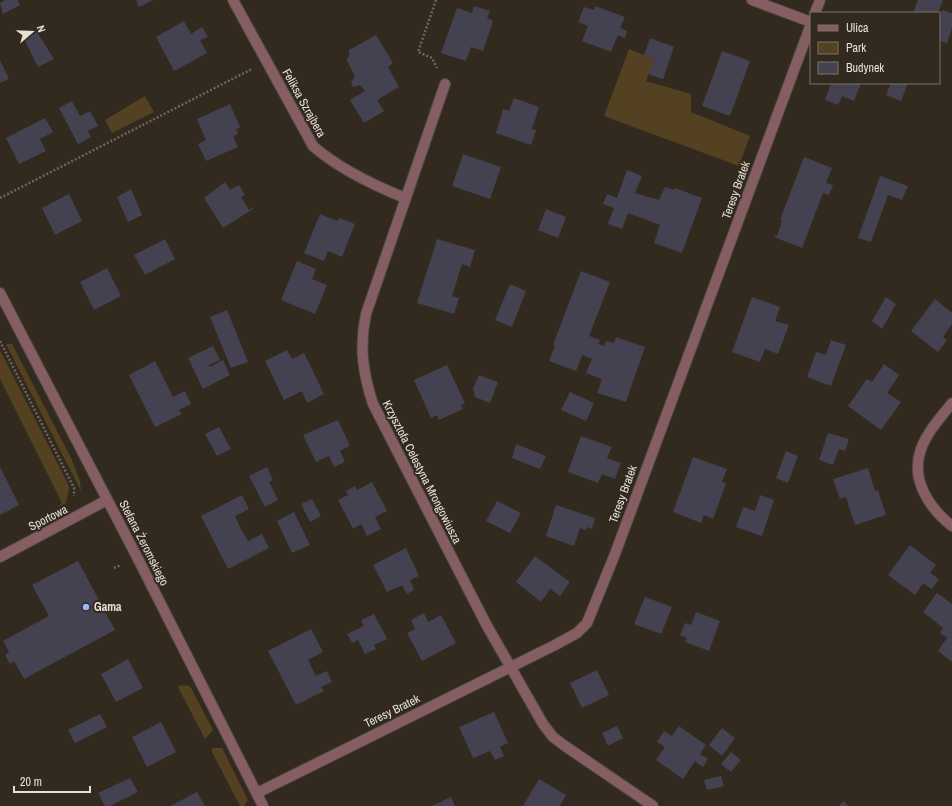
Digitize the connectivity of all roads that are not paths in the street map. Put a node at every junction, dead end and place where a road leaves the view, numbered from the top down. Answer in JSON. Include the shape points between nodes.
{"nodes":[{"id":1,"x":233,"y":0,"type":"edge"},
{"id":2,"x":752,"y":0,"type":"edge"},
{"id":3,"x":820,"y":0,"type":"edge"},
{"id":4,"x":815,"y":12,"type":"edge"},
{"id":5,"x":810,"y":23,"type":"edge"},
{"id":6,"x":810,"y":26,"type":"edge"},
{"id":7,"x":445,"y":84,"type":"road end"},
{"id":8,"x":405,"y":198,"type":"junction"},
{"id":9,"x":0,"y":293,"type":"edge"},
{"id":10,"x":952,"y":403,"type":"edge"},
{"id":11,"x":107,"y":500,"type":"junction"},
{"id":12,"x":952,"y":526,"type":"edge"},
{"id":13,"x":0,"y":557,"type":"edge"},
{"id":14,"x":511,"y":666,"type":"junction"},
{"id":15,"x":257,"y":793,"type":"junction"},
{"id":16,"x":264,"y":806,"type":"edge"},
{"id":17,"x":653,"y":806,"type":"edge"}],
"edges":[{"from":1,"to":8,"type":"street","name":"Feliksa Szrajbera","via":[[313,146],[323,155],[377,186]]},
{"from":2,"to":5,"type":"street","name":"Teresy Bratek"},
{"from":3,"to":4,"type":"street"},
{"from":6,"to":14,"type":"street","name":"Teresy Bratek","via":[[592,615],[577,633]]},
{"from":7,"to":8,"type":"street","name":"Krzysztofa Celestyna Mrongowiusza"},
{"from":8,"to":14,"type":"street","name":"Krzysztofa Celestyna Mrongowiusza","via":[[366,314],[362,342],[363,370],[373,404],[486,624]]},
{"from":9,"to":11,"type":"street","name":"Stefana Żeromskiego"},
{"from":10,"to":12,"type":"street","via":[[928,434],[918,460],[918,476],[930,506]]},
{"from":11,"to":13,"type":"street","name":"Sportowa"},
{"from":11,"to":15,"type":"street","name":"Stefana Żeromskiego"},
{"from":14,"to":15,"type":"street","name":"Teresy Bratek"},
{"from":14,"to":17,"type":"street","name":"Krzysztofa Celestyna Mrongowiusza","via":[[553,737]]},
{"from":15,"to":16,"type":"street","name":"Stefana Żeromskiego"}]}
